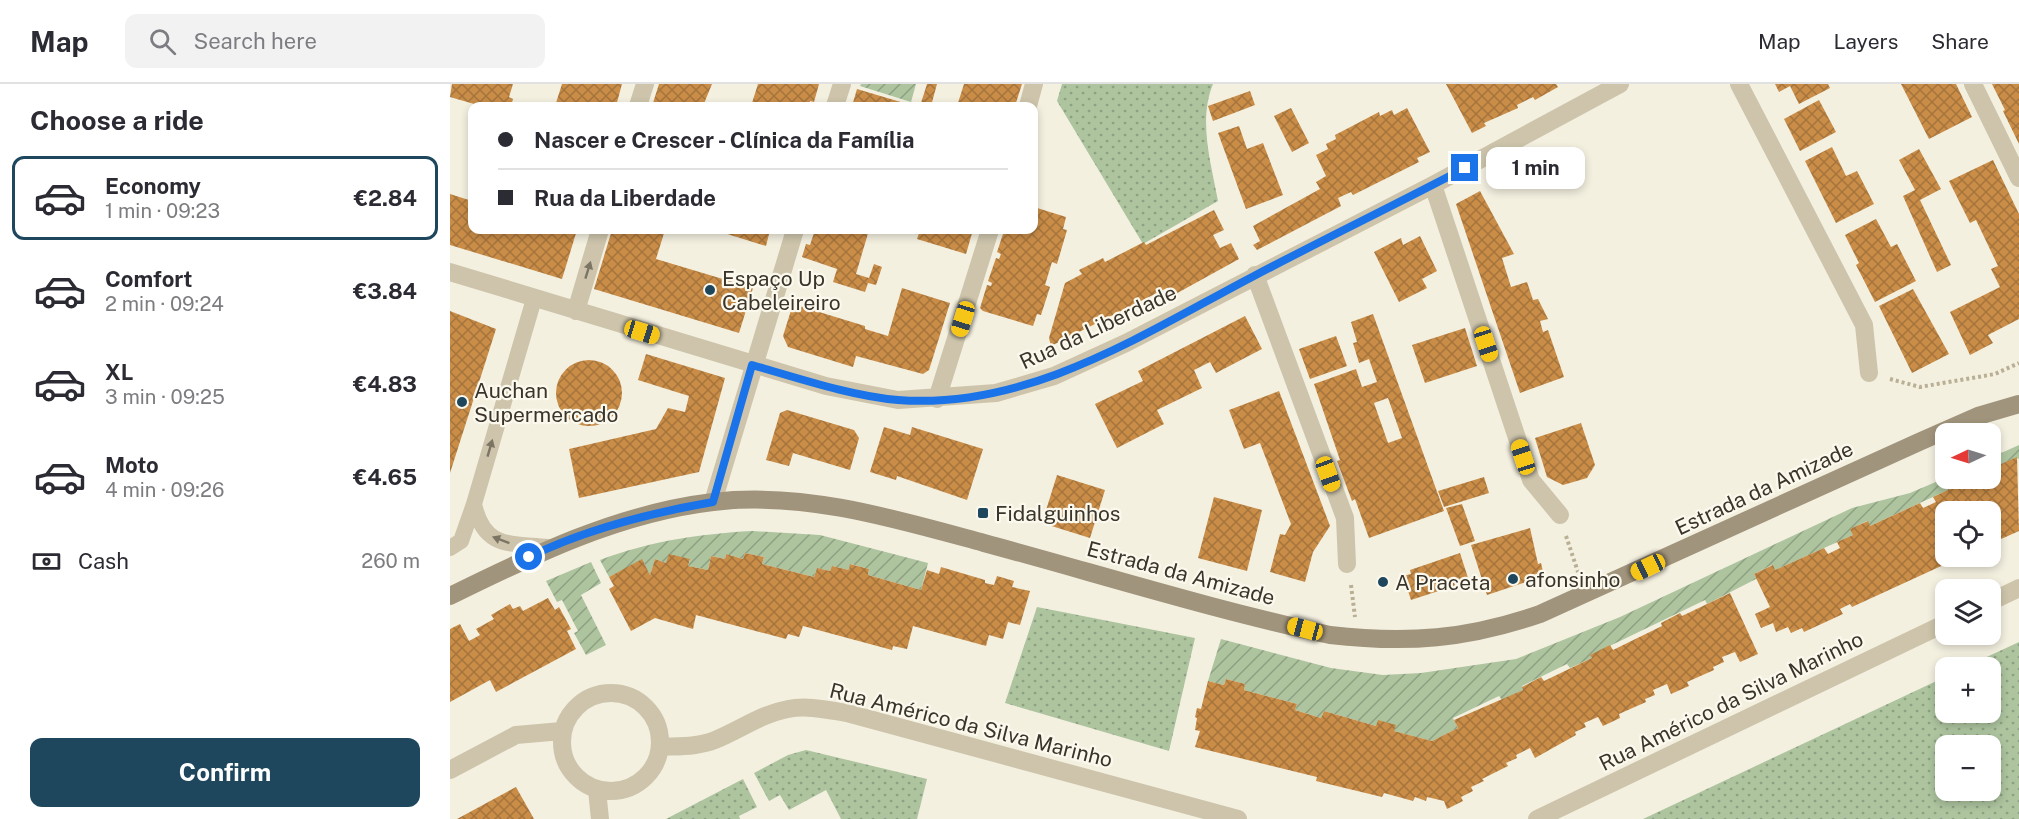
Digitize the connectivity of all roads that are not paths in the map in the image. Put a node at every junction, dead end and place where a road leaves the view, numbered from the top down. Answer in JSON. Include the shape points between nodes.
{"nodes":[{"id":1,"x":645,"y":84,"type":"edge"},
{"id":2,"x":842,"y":84,"type":"edge"},
{"id":3,"x":1034,"y":84,"type":"edge"},
{"id":4,"x":1620,"y":84,"type":"edge"},
{"id":5,"x":1739,"y":84,"type":"edge"},
{"id":6,"x":1973,"y":84,"type":"edge"},
{"id":7,"x":639,"y":102,"type":"edge"},
{"id":8,"x":835,"y":102,"type":"edge"},
{"id":9,"x":1029,"y":102,"type":"edge"},
{"id":10,"x":2019,"y":177,"type":"edge"},
{"id":11,"x":1433,"y":185,"type":"junction"},
{"id":12,"x":599,"y":234,"type":"edge"},
{"id":13,"x":794,"y":234,"type":"edge"},
{"id":14,"x":989,"y":234,"type":"edge"},
{"id":15,"x":450,"y":272,"type":"edge"},
{"id":16,"x":1255,"y":275,"type":"junction"},
{"id":17,"x":534,"y":299,"type":"junction"},
{"id":18,"x":576,"y":311,"type":"junction"},
{"id":19,"x":752,"y":365,"type":"junction"},
{"id":20,"x":1869,"y":373,"type":"road end"},
{"id":21,"x":938,"y":399,"type":"junction"},
{"id":22,"x":2019,"y":404,"type":"edge"},
{"id":23,"x":713,"y":502,"type":"junction"},
{"id":24,"x":474,"y":504,"type":"junction"},
{"id":25,"x":1560,"y":515,"type":"road end"},
{"id":26,"x":549,"y":547,"type":"junction"},
{"id":27,"x":450,"y":548,"type":"edge"},
{"id":28,"x":1347,"y":564,"type":"road end"},
{"id":29,"x":2019,"y":588,"type":"edge"},
{"id":30,"x":450,"y":596,"type":"edge"},
{"id":31,"x":2001,"y":597,"type":"edge"},
{"id":32,"x":1935,"y":628,"type":"edge"},
{"id":33,"x":562,"y":731,"type":"junction"},
{"id":34,"x":660,"y":747,"type":"junction"},
{"id":35,"x":450,"y":770,"type":"edge"},
{"id":36,"x":597,"y":790,"type":"junction"},
{"id":37,"x":600,"y":819,"type":"edge"},
{"id":38,"x":1238,"y":819,"type":"edge"},
{"id":39,"x":1537,"y":819,"type":"edge"}],
"edges":[{"from":1,"to":7,"type":"street"},
{"from":2,"to":8,"type":"street"},
{"from":3,"to":9,"type":"street"},
{"from":4,"to":11,"type":"street","name":"Rua da Liberdade"},
{"from":5,"to":20,"type":"street","via":[[1864,325]]},
{"from":6,"to":10,"type":"street"},
{"from":11,"to":16,"type":"street","name":"Rua da Liberdade"},
{"from":11,"to":25,"type":"street","via":[[1531,480]]},
{"from":18,"to":12,"type":"street","one_way":true},
{"from":13,"to":19,"type":"street"},
{"from":14,"to":21,"type":"street"},
{"from":15,"to":17,"type":"street","name":"Rua da Liberdade"},
{"from":16,"to":21,"type":"street","name":"Rua da Liberdade","via":[[1054,376],[996,393]]},
{"from":16,"to":28,"type":"street","via":[[1345,518]]},
{"from":17,"to":18,"type":"street","name":"Rua da Liberdade"},
{"from":24,"to":17,"type":"lane","one_way":true},
{"from":18,"to":19,"type":"street","name":"Rua da Liberdade"},
{"from":19,"to":21,"type":"street","name":"Rua da Liberdade","via":[[826,386],[898,400]]},
{"from":19,"to":23,"type":"street"},
{"from":22,"to":23,"type":"street","name":"Estrada da Amizade","via":[[1978,416],[1585,595],[1494,630],[1414,639],[1358,638],[1305,629],[882,516],[780,500]]},
{"from":23,"to":26,"type":"street","name":"Estrada da Amizade","via":[[646,514]]},
{"from":26,"to":24,"type":"lane","one_way":true,"via":[[507,543],[487,534],[478,524]]},
{"from":24,"to":27,"type":"lane","via":[[461,541]]},
{"from":26,"to":30,"type":"street","name":"Estrada da Amizade"},
{"from":29,"to":31,"type":"street"},
{"from":32,"to":39,"type":"street","name":"Rua Américo da Silva Marinho"},
{"from":33,"to":34,"type":"street","via":[[570,712],[587,698],[608,692],[629,695],[647,707],[658,726]]},
{"from":33,"to":35,"type":"street","via":[[516,735]]},
{"from":33,"to":36,"type":"street","via":[[561,750],[568,768],[580,782]]},
{"from":34,"to":36,"type":"street","via":[[654,767],[639,783],[619,792]]},
{"from":34,"to":38,"type":"street","name":"Rua Américo da Silva Marinho","via":[[700,745],[766,714],[814,708],[848,713]]},
{"from":36,"to":37,"type":"street"}]}
